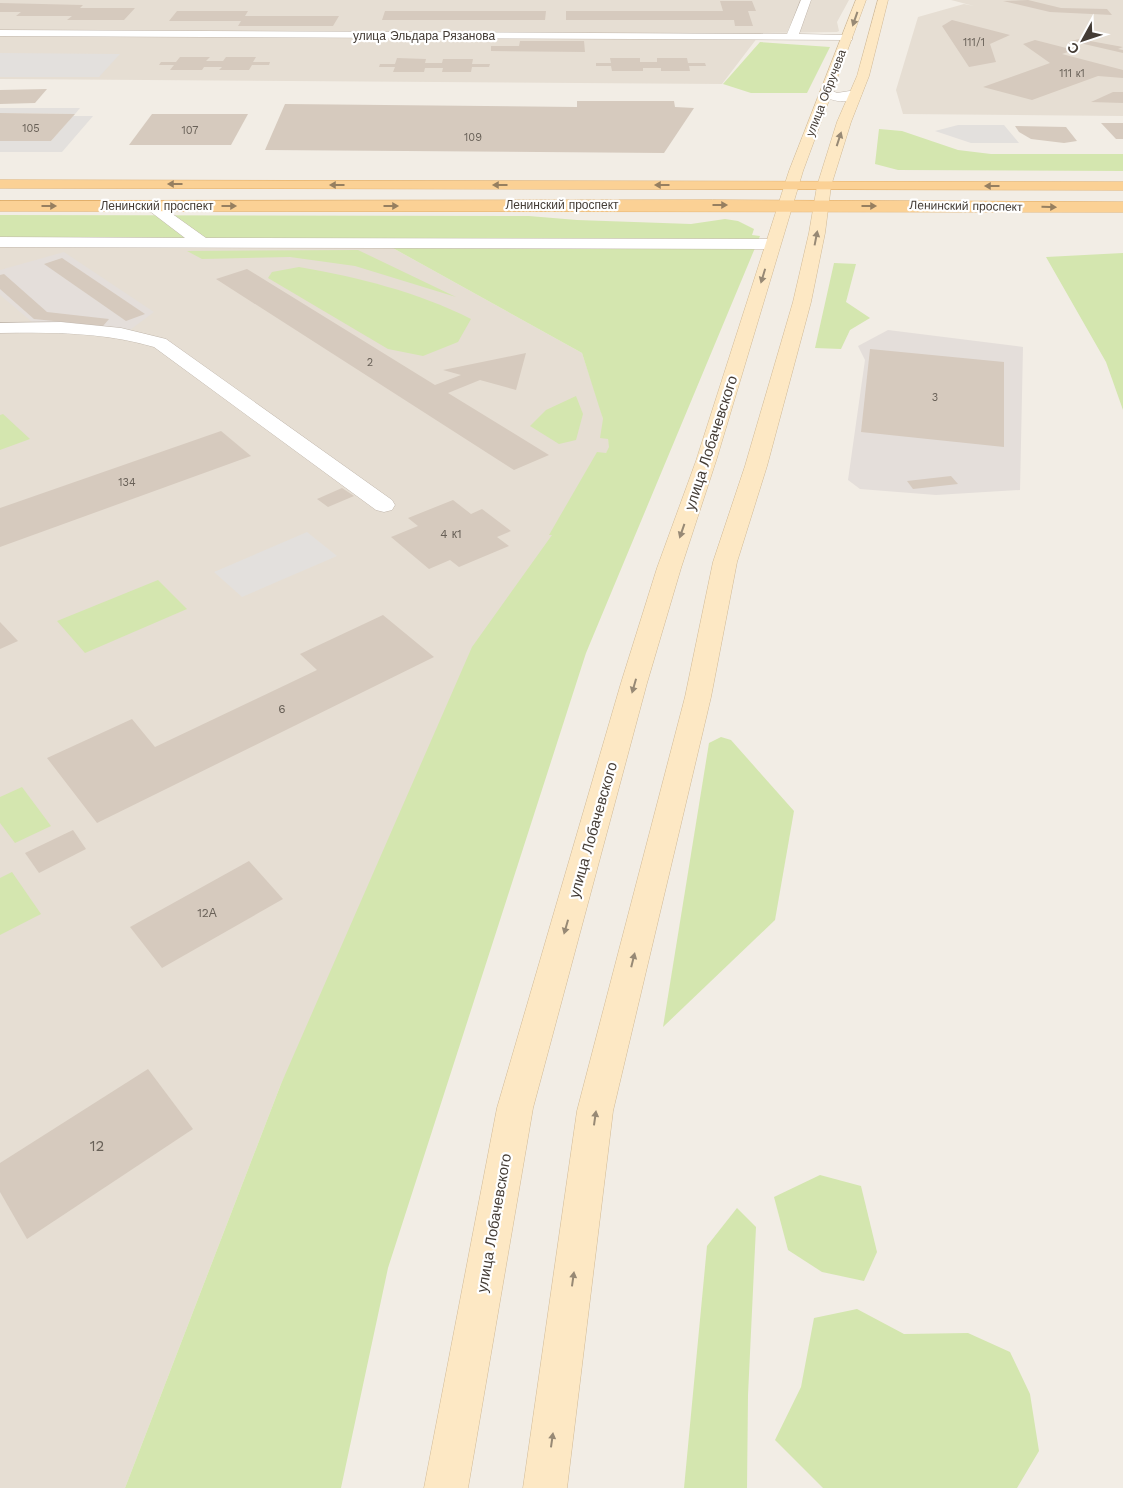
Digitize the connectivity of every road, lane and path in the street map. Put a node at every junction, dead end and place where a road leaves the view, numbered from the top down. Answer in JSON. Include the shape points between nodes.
{"nodes":[{"id":1,"x":806,"y":0,"type":"edge"},
{"id":2,"x":861,"y":0,"type":"edge"},
{"id":3,"x":883,"y":0,"type":"edge"},
{"id":4,"x":0,"y":33,"type":"edge"},
{"id":5,"x":792,"y":36,"type":"junction"},
{"id":6,"x":848,"y":38,"type":"junction"},
{"id":7,"x":826,"y":92,"type":"junction"},
{"id":8,"x":856,"y":94,"type":"junction"},
{"id":9,"x":0,"y":184,"type":"edge"},
{"id":10,"x":792,"y":186,"type":"junction"},
{"id":11,"x":824,"y":186,"type":"junction"},
{"id":12,"x":1123,"y":186,"type":"edge"},
{"id":13,"x":786,"y":205,"type":"junction"},
{"id":14,"x":0,"y":206,"type":"edge"},
{"id":15,"x":152,"y":206,"type":"junction"},
{"id":16,"x":820,"y":206,"type":"junction"},
{"id":17,"x":1123,"y":207,"type":"edge"},
{"id":18,"x":0,"y":242,"type":"edge"},
{"id":19,"x":202,"y":243,"type":"junction"},
{"id":20,"x":773,"y":244,"type":"junction"},
{"id":21,"x":0,"y":328,"type":"edge"},
{"id":22,"x":384,"y":505,"type":"dead end"},
{"id":23,"x":446,"y":1488,"type":"edge"},
{"id":24,"x":545,"y":1488,"type":"edge"}],
"edges":[{"from":1,"to":5,"type":"street"},
{"from":2,"to":6,"type":"main road","name":"улица Обручева","one_way":true},
{"from":3,"to":8,"type":"main road","name":"улица Обручева"},
{"from":4,"to":5,"type":"street","name":"улица Эльдара Рязанова"},
{"from":5,"to":6,"type":"street","name":"улица Эльдара Рязанова"},
{"from":6,"to":7,"type":"main road","name":"улица Обручева"},
{"from":7,"to":8,"type":"street","via":[[839,98]]},
{"from":7,"to":10,"type":"main road","name":"улица Обручева"},
{"from":11,"to":8,"type":"main road","name":"улица Обручева","one_way":true},
{"from":10,"to":9,"type":"main road","name":"Ленинский проспект","one_way":true},
{"from":10,"to":11,"type":"main road","name":"Ленинский проспект"},
{"from":10,"to":13,"type":"main road","name":"улица Лобачевского"},
{"from":12,"to":11,"type":"main road","name":"Ленинский проспект","one_way":true},
{"from":11,"to":16,"type":"main road"},
{"from":15,"to":13,"type":"main road","name":"Ленинский проспект","one_way":true},
{"from":13,"to":16,"type":"main road","name":"Ленинский проспект"},
{"from":13,"to":20,"type":"main road","name":"улица Лобачевского"},
{"from":14,"to":15,"type":"main road","name":"Ленинский проспект","one_way":true},
{"from":15,"to":19,"type":"street"},
{"from":16,"to":17,"type":"main road","name":"Ленинский проспект","one_way":true},
{"from":24,"to":16,"type":"main road","one_way":true,"via":[[595,1111],[698,696],[726,562],[802,302]]},
{"from":18,"to":19,"type":"street"},
{"from":19,"to":20,"type":"street"},
{"from":20,"to":23,"type":"main road","name":"улица Лобачевского","one_way":true,"via":[[634,683],[515,1108]]},
{"from":21,"to":22,"type":"street","via":[[76,328],[132,334],[160,343]]}]}
